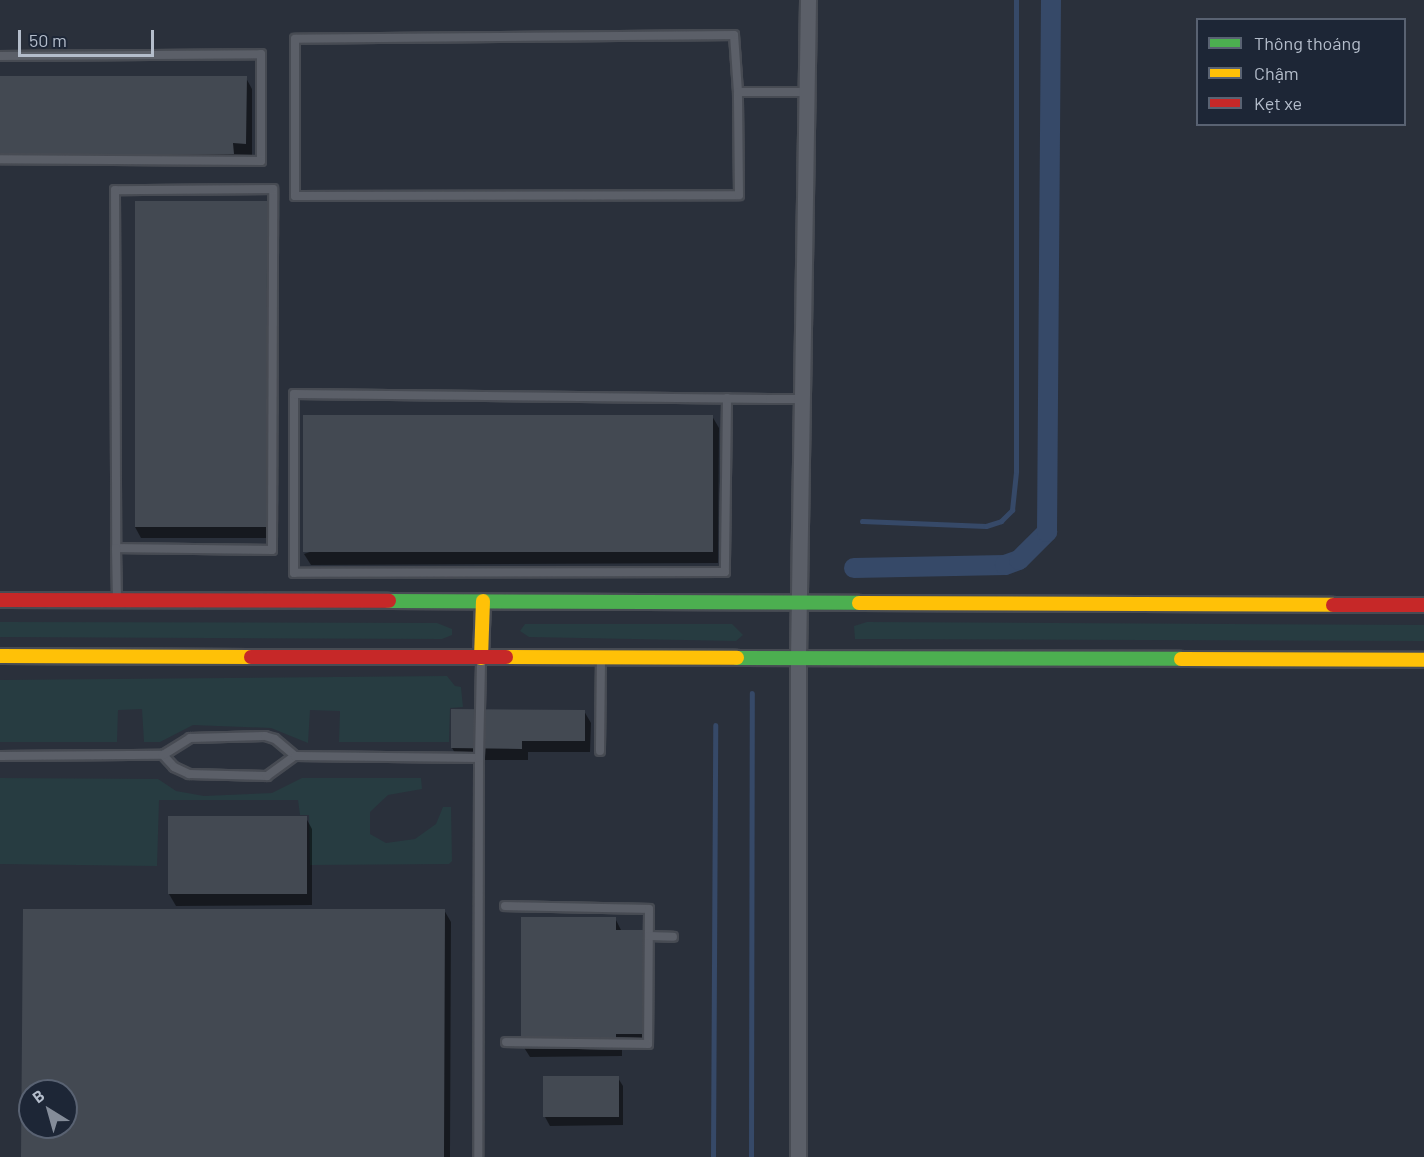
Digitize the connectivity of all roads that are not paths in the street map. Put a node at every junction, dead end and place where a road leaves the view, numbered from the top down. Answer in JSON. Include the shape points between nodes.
{"nodes":[{"id":1,"x":808,"y":0,"type":"edge"},
{"id":2,"x":0,"y":56,"type":"edge"},
{"id":3,"x":738,"y":92,"type":"junction"},
{"id":4,"x":807,"y":92,"type":"junction"},
{"id":5,"x":0,"y":159,"type":"edge"},
{"id":6,"x":727,"y":398,"type":"junction"},
{"id":7,"x":802,"y":399,"type":"junction"},
{"id":8,"x":116,"y":548,"type":"junction"},
{"id":9,"x":0,"y":600,"type":"edge"},
{"id":10,"x":117,"y":600,"type":"junction"},
{"id":11,"x":483,"y":601,"type":"junction"},
{"id":12,"x":800,"y":601,"type":"junction"},
{"id":13,"x":1424,"y":605,"type":"edge"},
{"id":14,"x":0,"y":657,"type":"edge"},
{"id":15,"x":481,"y":658,"type":"junction"},
{"id":16,"x":601,"y":658,"type":"junction"},
{"id":17,"x":798,"y":659,"type":"junction"},
{"id":18,"x":1424,"y":660,"type":"edge"},
{"id":19,"x":600,"y":751,"type":"dead end"},
{"id":20,"x":164,"y":755,"type":"junction"},
{"id":21,"x":0,"y":756,"type":"edge"},
{"id":22,"x":295,"y":756,"type":"junction"},
{"id":23,"x":479,"y":758,"type":"junction"},
{"id":24,"x":505,"y":906,"type":"dead end"},
{"id":25,"x":649,"y":936,"type":"junction"},
{"id":26,"x":673,"y":937,"type":"dead end"},
{"id":27,"x":506,"y":1042,"type":"dead end"},
{"id":28,"x":478,"y":1157,"type":"edge"},
{"id":29,"x":798,"y":1157,"type":"edge"}],
"edges":[{"from":1,"to":4,"type":"street"},
{"from":2,"to":5,"type":"lane","via":[[261,54],[261,161]]},
{"from":3,"to":3,"type":"lane","via":[[740,195],[295,196],[294,39],[734,35]]},
{"from":3,"to":4,"type":"lane"},
{"from":4,"to":7,"type":"street"},
{"from":6,"to":6,"type":"lane","via":[[294,394],[294,573],[725,572]]},
{"from":6,"to":7,"type":"lane"},
{"from":7,"to":12,"type":"street"},
{"from":8,"to":8,"type":"lane","via":[[115,190],[273,189],[272,550]]},
{"from":8,"to":10,"type":"lane"},
{"from":9,"to":10,"type":"street"},
{"from":10,"to":11,"type":"street"},
{"from":11,"to":12,"type":"street"},
{"from":11,"to":15,"type":"street"},
{"from":12,"to":13,"type":"street"},
{"from":12,"to":17,"type":"street"},
{"from":14,"to":15,"type":"street"},
{"from":15,"to":16,"type":"street"},
{"from":15,"to":23,"type":"lane"},
{"from":16,"to":17,"type":"street"},
{"from":16,"to":19,"type":"lane"},
{"from":17,"to":18,"type":"street"},
{"from":17,"to":29,"type":"street"},
{"from":20,"to":21,"type":"lane"},
{"from":20,"to":22,"type":"lane","via":[[190,738],[265,736],[275,739]]},
{"from":20,"to":22,"type":"lane","via":[[174,767],[189,774],[267,776]]},
{"from":22,"to":23,"type":"lane"},
{"from":23,"to":28,"type":"lane"},
{"from":24,"to":25,"type":"lane","via":[[649,909]]},
{"from":25,"to":26,"type":"lane"},
{"from":25,"to":27,"type":"lane","via":[[648,1044]]}]}
